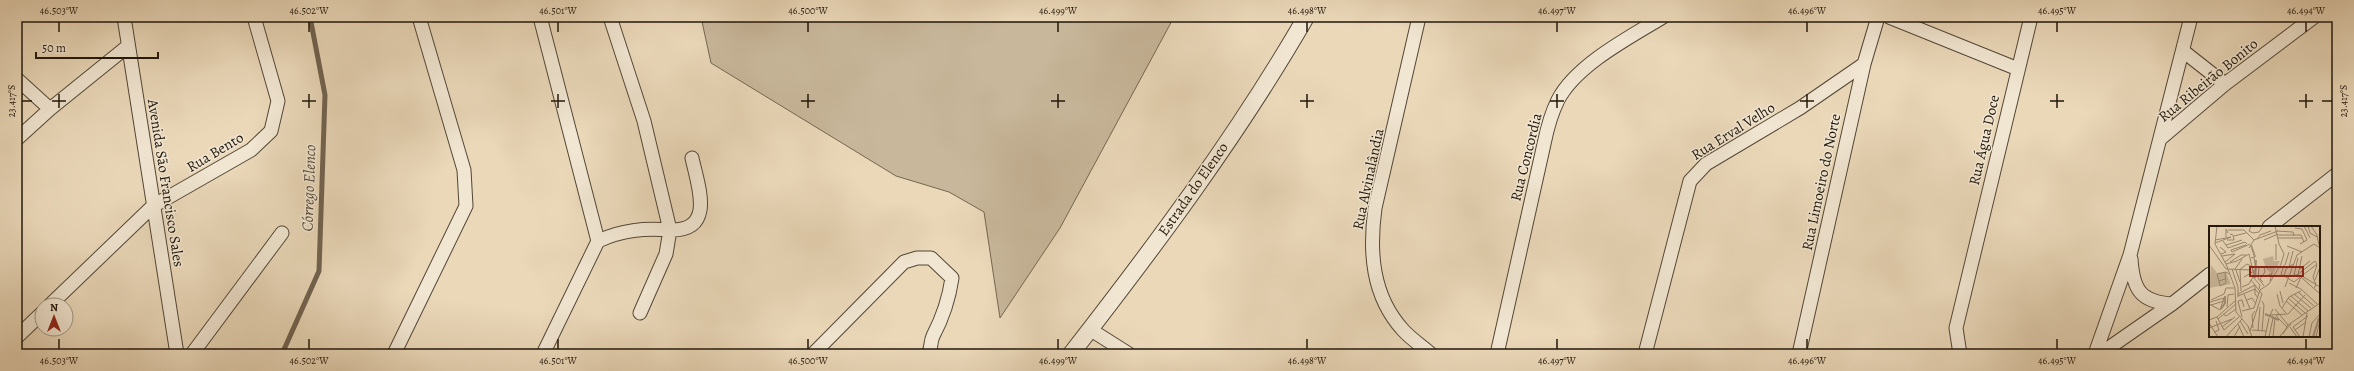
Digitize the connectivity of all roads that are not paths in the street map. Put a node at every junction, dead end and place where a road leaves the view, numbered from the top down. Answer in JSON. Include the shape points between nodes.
{"nodes":[{"id":1,"x":124,"y":17,"type":"edge"},
{"id":2,"x":254,"y":17,"type":"edge"},
{"id":3,"x":419,"y":17,"type":"edge"},
{"id":4,"x":540,"y":17,"type":"edge"},
{"id":5,"x":610,"y":17,"type":"edge"},
{"id":6,"x":1306,"y":17,"type":"edge"},
{"id":7,"x":1419,"y":17,"type":"edge"},
{"id":8,"x":1663,"y":17,"type":"edge"},
{"id":9,"x":1878,"y":17,"type":"edge"},
{"id":10,"x":1889,"y":17,"type":"edge"},
{"id":11,"x":2031,"y":17,"type":"edge"},
{"id":12,"x":2191,"y":17,"type":"edge"},
{"id":13,"x":2314,"y":17,"type":"edge"},
{"id":14,"x":128,"y":46,"type":"junction"},
{"id":15,"x":2183,"y":51,"type":"junction"},
{"id":16,"x":1864,"y":64,"type":"junction"},
{"id":17,"x":2018,"y":69,"type":"junction"},
{"id":18,"x":17,"y":79,"type":"edge"},
{"id":19,"x":2225,"y":84,"type":"junction"},
{"id":20,"x":50,"y":109,"type":"junction"},
{"id":21,"x":17,"y":139,"type":"edge"},
{"id":22,"x":2160,"y":139,"type":"junction"},
{"id":23,"x":692,"y":158,"type":"dead end"},
{"id":24,"x":2337,"y":174,"type":"edge"},
{"id":25,"x":153,"y":206,"type":"junction"},
{"id":26,"x":2270,"y":226,"type":"edge"},
{"id":27,"x":670,"y":230,"type":"junction"},
{"id":28,"x":282,"y":233,"type":"dead end"},
{"id":29,"x":598,"y":240,"type":"junction"},
{"id":30,"x":2130,"y":255,"type":"junction"},
{"id":31,"x":2209,"y":275,"type":"edge"},
{"id":32,"x":58,"y":297,"type":"edge"},
{"id":33,"x":2172,"y":304,"type":"junction"},
{"id":34,"x":640,"y":313,"type":"dead end"},
{"id":35,"x":34,"y":321,"type":"edge"},
{"id":36,"x":1090,"y":330,"type":"junction"},
{"id":37,"x":17,"y":337,"type":"edge"},
{"id":38,"x":178,"y":354,"type":"edge"},
{"id":39,"x":192,"y":354,"type":"edge"},
{"id":40,"x":394,"y":354,"type":"edge"},
{"id":41,"x":543,"y":354,"type":"edge"},
{"id":42,"x":813,"y":354,"type":"edge"},
{"id":43,"x":928,"y":354,"type":"edge"},
{"id":44,"x":1072,"y":354,"type":"edge"},
{"id":45,"x":1129,"y":354,"type":"edge"},
{"id":46,"x":1431,"y":354,"type":"edge"},
{"id":47,"x":1497,"y":354,"type":"edge"},
{"id":48,"x":1645,"y":354,"type":"edge"},
{"id":49,"x":1799,"y":354,"type":"edge"},
{"id":50,"x":1960,"y":354,"type":"edge"},
{"id":51,"x":2095,"y":354,"type":"edge"},
{"id":52,"x":2100,"y":354,"type":"edge"}],
"edges":[{"from":1,"to":14,"type":"street","name":"Avenida São Francisco Sales"},
{"from":2,"to":25,"type":"street","name":"Rua Bento","via":[[278,102],[271,131],[251,150]]},
{"from":3,"to":40,"type":"street","via":[[464,170],[466,206]]},
{"from":4,"to":29,"type":"street"},
{"from":5,"to":27,"type":"street","via":[[644,121]]},
{"from":6,"to":36,"type":"street","name":"Estrada do Elenco","via":[[1226,142]]},
{"from":7,"to":46,"type":"street","name":"Rua Alvinalândia","via":[[1375,208],[1371,236],[1373,271],[1384,303],[1403,330]]},
{"from":8,"to":47,"type":"street","name":"Rua Concordia","via":[[1606,52],[1569,84],[1558,99],[1545,138]]},
{"from":9,"to":16,"type":"street","name":"Rua Limoeiro do Norte"},
{"from":10,"to":17,"type":"street"},
{"from":11,"to":17,"type":"street","name":"Rua Água Doce"},
{"from":12,"to":15,"type":"street"},
{"from":13,"to":19,"type":"street","name":"Rua Ribeirão Bonito"},
{"from":14,"to":20,"type":"street"},
{"from":14,"to":25,"type":"street","name":"Avenida São Francisco Sales"},
{"from":15,"to":19,"type":"street"},
{"from":15,"to":22,"type":"street"},
{"from":16,"to":48,"type":"street","name":"Rua Erval Velho","via":[[1800,108],[1706,164],[1695,174],[1690,181]]},
{"from":16,"to":49,"type":"street","name":"Rua Limoeiro do Norte"},
{"from":17,"to":50,"type":"street","name":"Rua Água Doce","via":[[1956,328]]},
{"from":18,"to":20,"type":"street"},
{"from":19,"to":22,"type":"street","name":"Rua Ribeirão Bonito"},
{"from":20,"to":21,"type":"street"},
{"from":22,"to":30,"type":"street"},
{"from":23,"to":27,"type":"street","via":[[702,201],[701,211],[693,223],[682,230]]},
{"from":24,"to":26,"type":"street"},
{"from":25,"to":32,"type":"street","name":"Rua Bento"},
{"from":25,"to":38,"type":"street","name":"Avenida São Francisco Sales"},
{"from":27,"to":29,"type":"street","via":[[642,228]]},
{"from":27,"to":34,"type":"street","via":[[666,254]]},
{"from":28,"to":39,"type":"street"},
{"from":29,"to":41,"type":"street"},
{"from":30,"to":33,"type":"street","via":[[2136,287],[2152,301]]},
{"from":30,"to":51,"type":"street"},
{"from":31,"to":33,"type":"street"},
{"from":33,"to":52,"type":"street"},
{"from":35,"to":37,"type":"street"},
{"from":36,"to":44,"type":"street","name":"Estrada do Elenco"},
{"from":36,"to":45,"type":"street"},
{"from":42,"to":43,"type":"street","via":[[904,262],[917,258],[931,258],[952,278],[950,297],[932,338]]}]}
